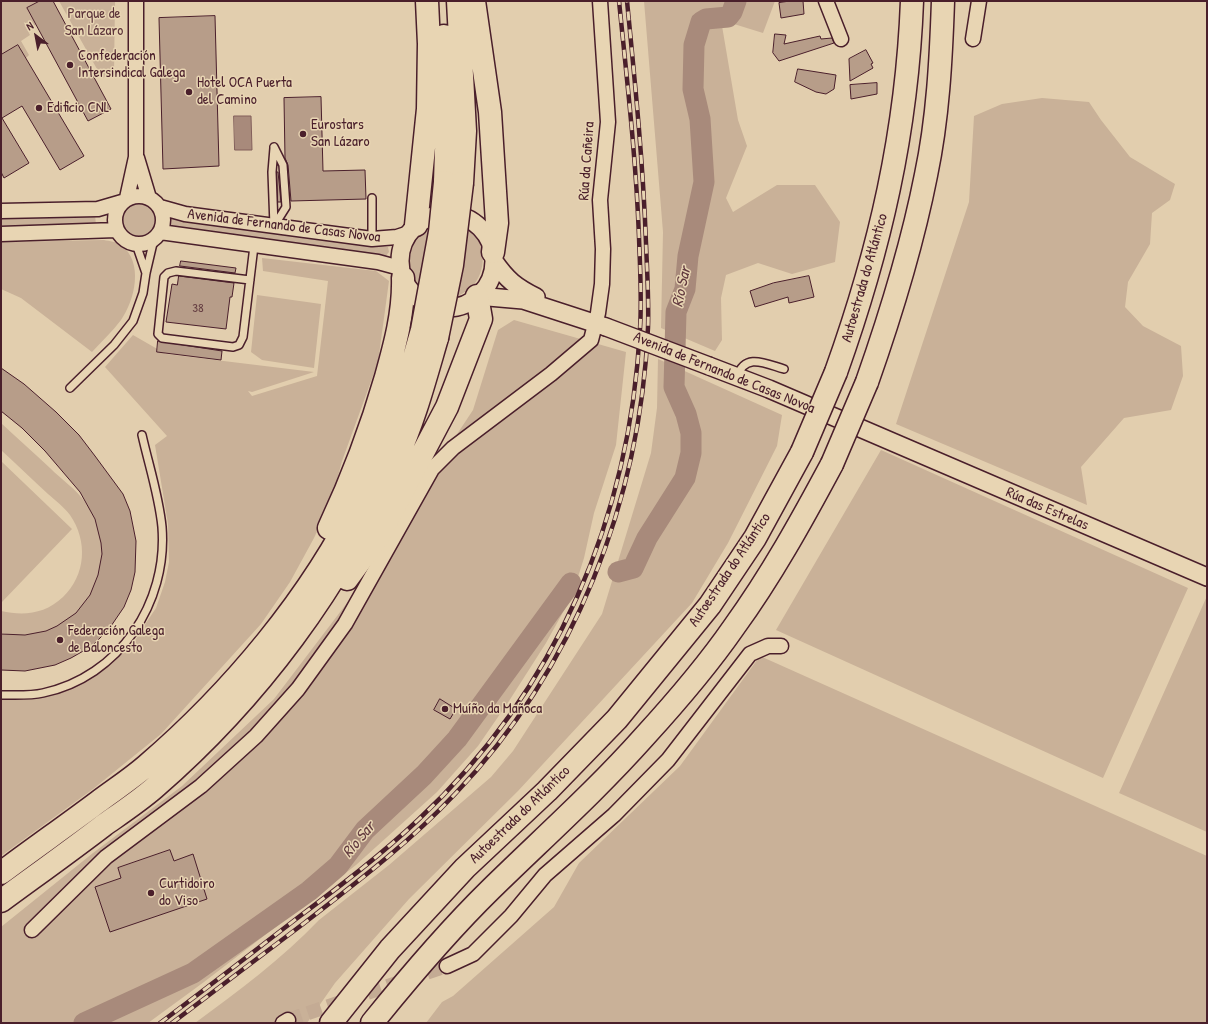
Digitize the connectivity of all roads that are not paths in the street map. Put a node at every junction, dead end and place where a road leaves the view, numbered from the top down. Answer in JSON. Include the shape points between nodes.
{"nodes":[{"id":1,"x":136,"y":1,"type":"edge"},
{"id":2,"x":427,"y":1,"type":"edge"},
{"id":3,"x":440,"y":1,"type":"edge"},
{"id":4,"x":458,"y":1,"type":"edge"},
{"id":5,"x":474,"y":1,"type":"edge"},
{"id":6,"x":600,"y":1,"type":"edge"},
{"id":7,"x":912,"y":1,"type":"edge"},
{"id":8,"x":943,"y":1,"type":"edge"},
{"id":9,"x":979,"y":1,"type":"edge"},
{"id":10,"x":830,"y":5,"type":"edge"},
{"id":11,"x":973,"y":39,"type":"dead end"},
{"id":12,"x":841,"y":40,"type":"dead end"},
{"id":13,"x":136,"y":157,"type":"junction"},
{"id":14,"x":454,"y":183,"type":"junction"},
{"id":15,"x":149,"y":198,"type":"junction"},
{"id":16,"x":372,"y":198,"type":"dead end"},
{"id":17,"x":124,"y":200,"type":"junction"},
{"id":18,"x":160,"y":208,"type":"junction"},
{"id":19,"x":1,"y":211,"type":"edge"},
{"id":20,"x":274,"y":226,"type":"junction"},
{"id":21,"x":412,"y":229,"type":"junction"},
{"id":22,"x":116,"y":230,"type":"junction"},
{"id":23,"x":1,"y":234,"type":"edge"},
{"id":24,"x":157,"y":236,"type":"junction"},
{"id":25,"x":372,"y":239,"type":"junction"},
{"id":26,"x":136,"y":244,"type":"junction"},
{"id":27,"x":254,"y":246,"type":"junction"},
{"id":28,"x":493,"y":257,"type":"junction"},
{"id":29,"x":146,"y":273,"type":"junction"},
{"id":30,"x":401,"y":273,"type":"junction"},
{"id":31,"x":250,"y":280,"type":"junction"},
{"id":32,"x":477,"y":296,"type":"junction"},
{"id":33,"x":559,"y":310,"type":"junction"},
{"id":34,"x":601,"y":325,"type":"junction"},
{"id":35,"x":429,"y":334,"type":"junction"},
{"id":36,"x":784,"y":369,"type":"dead end"},
{"id":37,"x":737,"y":377,"type":"junction"},
{"id":38,"x":70,"y":388,"type":"dead end"},
{"id":39,"x":142,"y":435,"type":"dead end"},
{"id":40,"x":887,"y":441,"type":"joint"},
{"id":41,"x":1206,"y":573,"type":"edge"},
{"id":42,"x":323,"y":596,"type":"junction"},
{"id":43,"x":285,"y":619,"type":"junction"},
{"id":44,"x":781,"y":646,"type":"dead end"},
{"id":45,"x":1,"y":695,"type":"edge"},
{"id":46,"x":1,"y":873,"type":"edge"},
{"id":47,"x":1,"y":901,"type":"edge"},
{"id":48,"x":32,"y":930,"type":"dead end"},
{"id":49,"x":447,"y":966,"type":"tunnel mouth"},
{"id":50,"x":331,"y":1023,"type":"edge"},
{"id":51,"x":372,"y":1023,"type":"edge"}],
"edges":[{"from":1,"to":13,"type":"street"},
{"from":2,"to":21,"type":"highway","via":[[428,108]]},
{"from":3,"to":14,"type":"highway"},
{"from":4,"to":14,"type":"highway","via":[[465,131]]},
{"from":5,"to":28,"type":"highway","via":[[490,112],[496,223]]},
{"from":6,"to":34,"type":"street","name":"Rúa da Cañeira","via":[[608,122],[600,200],[603,249]]},
{"from":7,"to":50,"type":"highway","name":"Autoestrada do Atlántico","bridge":true,"via":[[901,131],[890,191],[864,292],[836,372],[802,452],[755,538],[710,605],[617,719],[547,791],[465,868],[390,949]]},
{"from":8,"to":51,"type":"highway","bridge":true,"via":[[935,119],[926,175],[907,257],[867,382],[832,464],[786,545],[735,626],[699,674],[643,738],[565,819],[490,890],[418,966]]},
{"from":9,"to":11,"type":"street"},
{"from":10,"to":12,"type":"street"},
{"from":13,"to":15,"type":"street"},
{"from":13,"to":17,"type":"street"},
{"from":14,"to":35,"type":"highway","bridge":true,"via":[[452,265]]},
{"from":15,"to":17,"type":"street","via":[[141,196]]},
{"from":15,"to":18,"type":"street"},
{"from":16,"to":25,"type":"lane"},
{"from":17,"to":19,"type":"street","via":[[98,209]]},
{"from":17,"to":22,"type":"street","via":[[114,215]]},
{"from":18,"to":20,"type":"street","name":"Avenida de Fernando de Casas Novoa","via":[[185,214]]},
{"from":18,"to":24,"type":"street","via":[[163,220]]},
{"from":20,"to":20,"type":"lane","via":[[286,208],[283,165],[274,147]]},
{"from":20,"to":25,"type":"street","name":"Avenida de Fernando de Casas Novoa"},
{"from":21,"to":25,"type":"street","name":"Avenida de Fernando de Casas Novoa","via":[[398,237]]},
{"from":21,"to":28,"type":"street","name":"Avenida de Fernando de Casas Novoa","via":[[428,218],[441,214],[456,214],[480,227],[488,239]]},
{"from":21,"to":30,"type":"street","name":"Avenida de Fernando de Casas Novoa","via":[[402,244]]},
{"from":22,"to":23,"type":"street"},
{"from":22,"to":26,"type":"street","via":[[121,237]]},
{"from":24,"to":26,"type":"street","via":[[142,244]]},
{"from":24,"to":27,"type":"street","name":"Avenida de Fernando de Casas Novoa"},
{"from":24,"to":29,"type":"lane"},
{"from":26,"to":29,"type":"lane"},
{"from":27,"to":30,"type":"street","name":"Avenida de Fernando de Casas Novoa","via":[[378,262]]},
{"from":27,"to":31,"type":"lane"},
{"from":28,"to":32,"type":"street","via":[[492,273],[488,283]]},
{"from":28,"to":33,"type":"street","name":"Avenida de Fernando de Casas Novoa","via":[[504,276],[514,285]]},
{"from":29,"to":38,"type":"lane","via":[[134,321],[114,346]]},
{"from":30,"to":32,"type":"street","via":[[411,292],[423,302],[438,307],[453,307]]},
{"from":30,"to":43,"type":"highway","via":[[403,305],[395,347],[373,423],[339,507]]},
{"from":31,"to":31,"type":"lane","via":[[243,337],[239,345],[233,347],[162,338],[158,334],[164,277],[168,273],[176,270]]},
{"from":32,"to":33,"type":"street","name":"Avenida de Fernando de Casas Novoa","via":[[518,299]]},
{"from":32,"to":42,"type":"highway","via":[[481,319],[448,407],[380,534],[346,580]]},
{"from":33,"to":34,"type":"street","name":"Avenida de Fernando de Casas Novoa"},
{"from":34,"to":37,"type":"street","name":"Avenida de Fernando de Casas Novoa","bridge":true},
{"from":34,"to":48,"type":"street","name":"Rúa da Cañeira","via":[[591,340],[551,374],[453,448],[432,469],[345,624],[298,689],[256,736],[201,786],[106,857]]},
{"from":35,"to":42,"type":"highway","via":[[416,408],[397,459],[371,514]]},
{"from":35,"to":43,"type":"highway","via":[[361,497],[335,544]]},
{"from":36,"to":37,"type":"lane","via":[[752,361],[745,363]]},
{"from":37,"to":40,"type":"street","name":"Avenida de Fernando de Casas Novoa"},
{"from":39,"to":45,"type":"lane","via":[[162,528],[159,567],[149,606],[142,620],[120,650],[85,677],[43,693]]},
{"from":40,"to":41,"type":"street","name":"Rúa das Estrelas"},
{"from":42,"to":47,"type":"highway","via":[[264,677],[208,739],[153,789]]},
{"from":43,"to":46,"type":"highway","via":[[220,696],[146,766]]},
{"from":44,"to":49,"type":"street","via":[[768,646],[750,654],[668,760],[614,814],[545,875],[511,916],[472,954]]}]}
